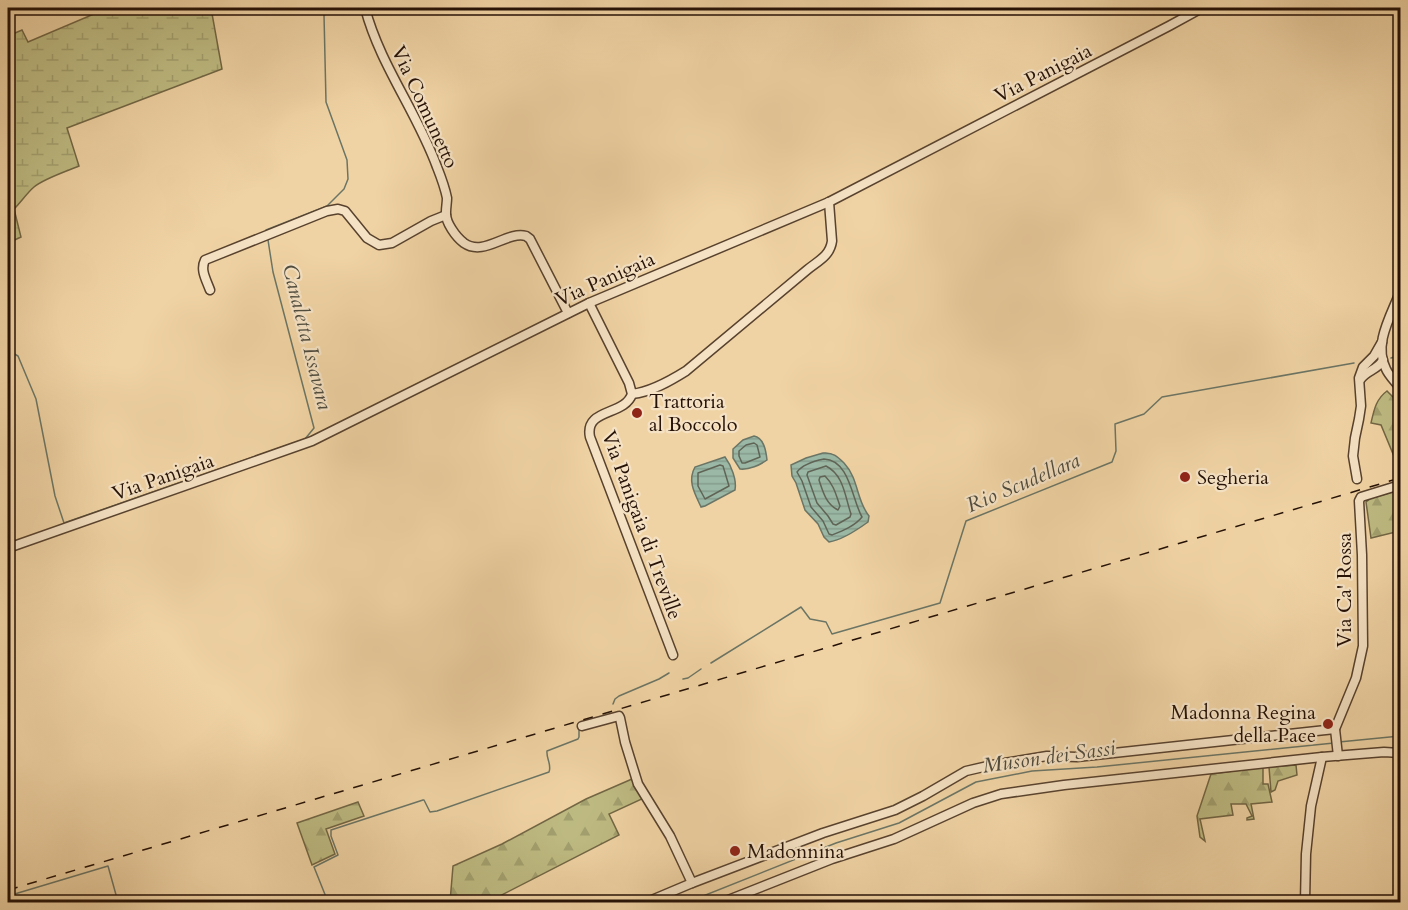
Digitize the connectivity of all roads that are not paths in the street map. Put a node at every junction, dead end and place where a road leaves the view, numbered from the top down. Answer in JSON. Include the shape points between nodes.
{"nodes":[{"id":1,"x":365,"y":8,"type":"edge"},
{"id":2,"x":1202,"y":8,"type":"edge"},
{"id":3,"x":829,"y":202,"type":"junction"},
{"id":4,"x":446,"y":215,"type":"junction"},
{"id":5,"x":210,"y":290,"type":"dead end"},
{"id":6,"x":1401,"y":292,"type":"edge"},
{"id":7,"x":589,"y":303,"type":"junction"},
{"id":8,"x":568,"y":313,"type":"junction"},
{"id":9,"x":1382,"y":342,"type":"junction"},
{"id":10,"x":1370,"y":360,"type":"junction"},
{"id":11,"x":1383,"y":360,"type":"junction"},
{"id":12,"x":1376,"y":368,"type":"junction"},
{"id":13,"x":1389,"y":374,"type":"junction"},
{"id":14,"x":1359,"y":386,"type":"junction"},
{"id":15,"x":1401,"y":388,"type":"edge"},
{"id":16,"x":632,"y":394,"type":"junction"},
{"id":17,"x":1357,"y":480,"type":"dead end"},
{"id":18,"x":1401,"y":485,"type":"edge"},
{"id":19,"x":8,"y":548,"type":"edge"},
{"id":20,"x":673,"y":655,"type":"dead end"},
{"id":21,"x":582,"y":726,"type":"dead end"},
{"id":22,"x":1335,"y":731,"type":"junction"},
{"id":23,"x":1401,"y":753,"type":"edge"},
{"id":24,"x":1338,"y":754,"type":"junction"},
{"id":25,"x":1322,"y":757,"type":"junction"},
{"id":26,"x":692,"y":883,"type":"junction"},
{"id":27,"x":647,"y":903,"type":"edge"},
{"id":28,"x":723,"y":903,"type":"edge"},
{"id":29,"x":1305,"y":903,"type":"edge"}],
"edges":[{"from":1,"to":4,"type":"street","name":"Via Comunetto","via":[[377,43],[435,161],[447,198]]},
{"from":2,"to":3,"type":"street","name":"Via Panigaia"},
{"from":3,"to":7,"type":"street","name":"Via Panigaia"},
{"from":3,"to":16,"type":"street","name":"Via Panigaia di Treville","via":[[832,241],[826,256],[686,370]]},
{"from":4,"to":5,"type":"street","via":[[392,243],[379,245],[367,238],[345,211],[327,211],[205,260],[203,272]]},
{"from":4,"to":8,"type":"street","name":"Via Comunetto","via":[[459,238],[469,245],[482,246],[516,235],[526,236]]},
{"from":6,"to":9,"type":"street"},
{"from":7,"to":8,"type":"street","name":"Via Panigaia"},
{"from":7,"to":16,"type":"street"},
{"from":8,"to":19,"type":"street","name":"Via Panigaia","via":[[312,441]]},
{"from":9,"to":10,"type":"street"},
{"from":9,"to":11,"type":"street"},
{"from":10,"to":11,"type":"street"},
{"from":10,"to":14,"type":"street","via":[[1363,368]]},
{"from":11,"to":12,"type":"street"},
{"from":11,"to":13,"type":"street"},
{"from":12,"to":13,"type":"street"},
{"from":12,"to":14,"type":"street","via":[[1363,375]]},
{"from":13,"to":15,"type":"street"},
{"from":14,"to":17,"type":"street","via":[[1361,406],[1353,456]]},
{"from":16,"to":20,"type":"street","name":"Via Panigaia di Treville","via":[[628,402],[595,419],[589,433]]},
{"from":18,"to":22,"type":"street","name":"Via Ca' Rossa","via":[[1361,497],[1359,501],[1363,646],[1356,678]]},
{"from":21,"to":26,"type":"street","via":[[619,716],[638,784],[670,836]]},
{"from":22,"to":24,"type":"street"},
{"from":22,"to":26,"type":"street","via":[[1077,757],[1047,756],[978,768],[895,810]]},
{"from":23,"to":24,"type":"street"},
{"from":24,"to":25,"type":"street"},
{"from":25,"to":28,"type":"street","via":[[1001,794]]},
{"from":25,"to":29,"type":"street","via":[[1310,816]]},
{"from":26,"to":27,"type":"street"}]}
